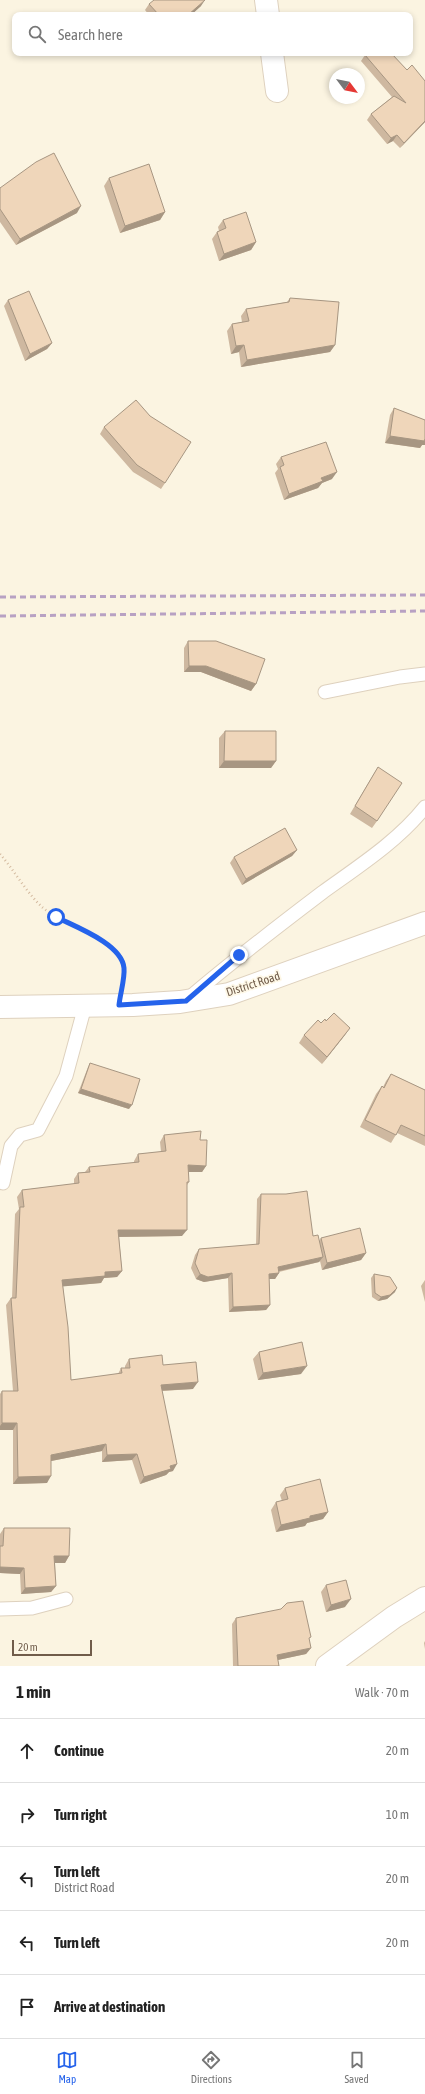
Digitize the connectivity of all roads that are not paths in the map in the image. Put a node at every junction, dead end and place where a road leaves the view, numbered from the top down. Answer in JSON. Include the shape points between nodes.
{"nodes":[{"id":1,"x":266,"y":0,"type":"edge"},
{"id":2,"x":268,"y":12,"type":"edge"},
{"id":3,"x":272,"y":56,"type":"edge"},
{"id":4,"x":277,"y":91,"type":"dead end"},
{"id":5,"x":425,"y":674,"type":"edge"},
{"id":6,"x":325,"y":692,"type":"dead end"},
{"id":7,"x":425,"y":806,"type":"edge"},
{"id":8,"x":425,"y":923,"type":"edge"},
{"id":9,"x":186,"y":1001,"type":"junction"},
{"id":10,"x":85,"y":1006,"type":"junction"},
{"id":11,"x":0,"y":1007,"type":"edge"},
{"id":12,"x":3,"y":1183,"type":"dead end"},
{"id":13,"x":425,"y":1598,"type":"edge"},
{"id":14,"x":66,"y":1599,"type":"dead end"},
{"id":15,"x":0,"y":1609,"type":"edge"},
{"id":16,"x":327,"y":1666,"type":"edge"}],
"edges":[{"from":1,"to":2,"type":"street"},
{"from":3,"to":4,"type":"street"},
{"from":5,"to":6,"type":"lane"},
{"from":7,"to":9,"type":"lane","via":[[414,821],[384,847],[239,955]]},
{"from":8,"to":9,"type":"street","name":"District Road","via":[[229,994]]},
{"from":9,"to":10,"type":"street","name":"District Road"},
{"from":10,"to":11,"type":"street","name":"District Road"},
{"from":10,"to":12,"type":"lane","via":[[66,1076],[38,1130],[20,1135],[11,1146]]},
{"from":13,"to":16,"type":"street","via":[[394,1616]]},
{"from":14,"to":15,"type":"lane","via":[[32,1608]]}]}
